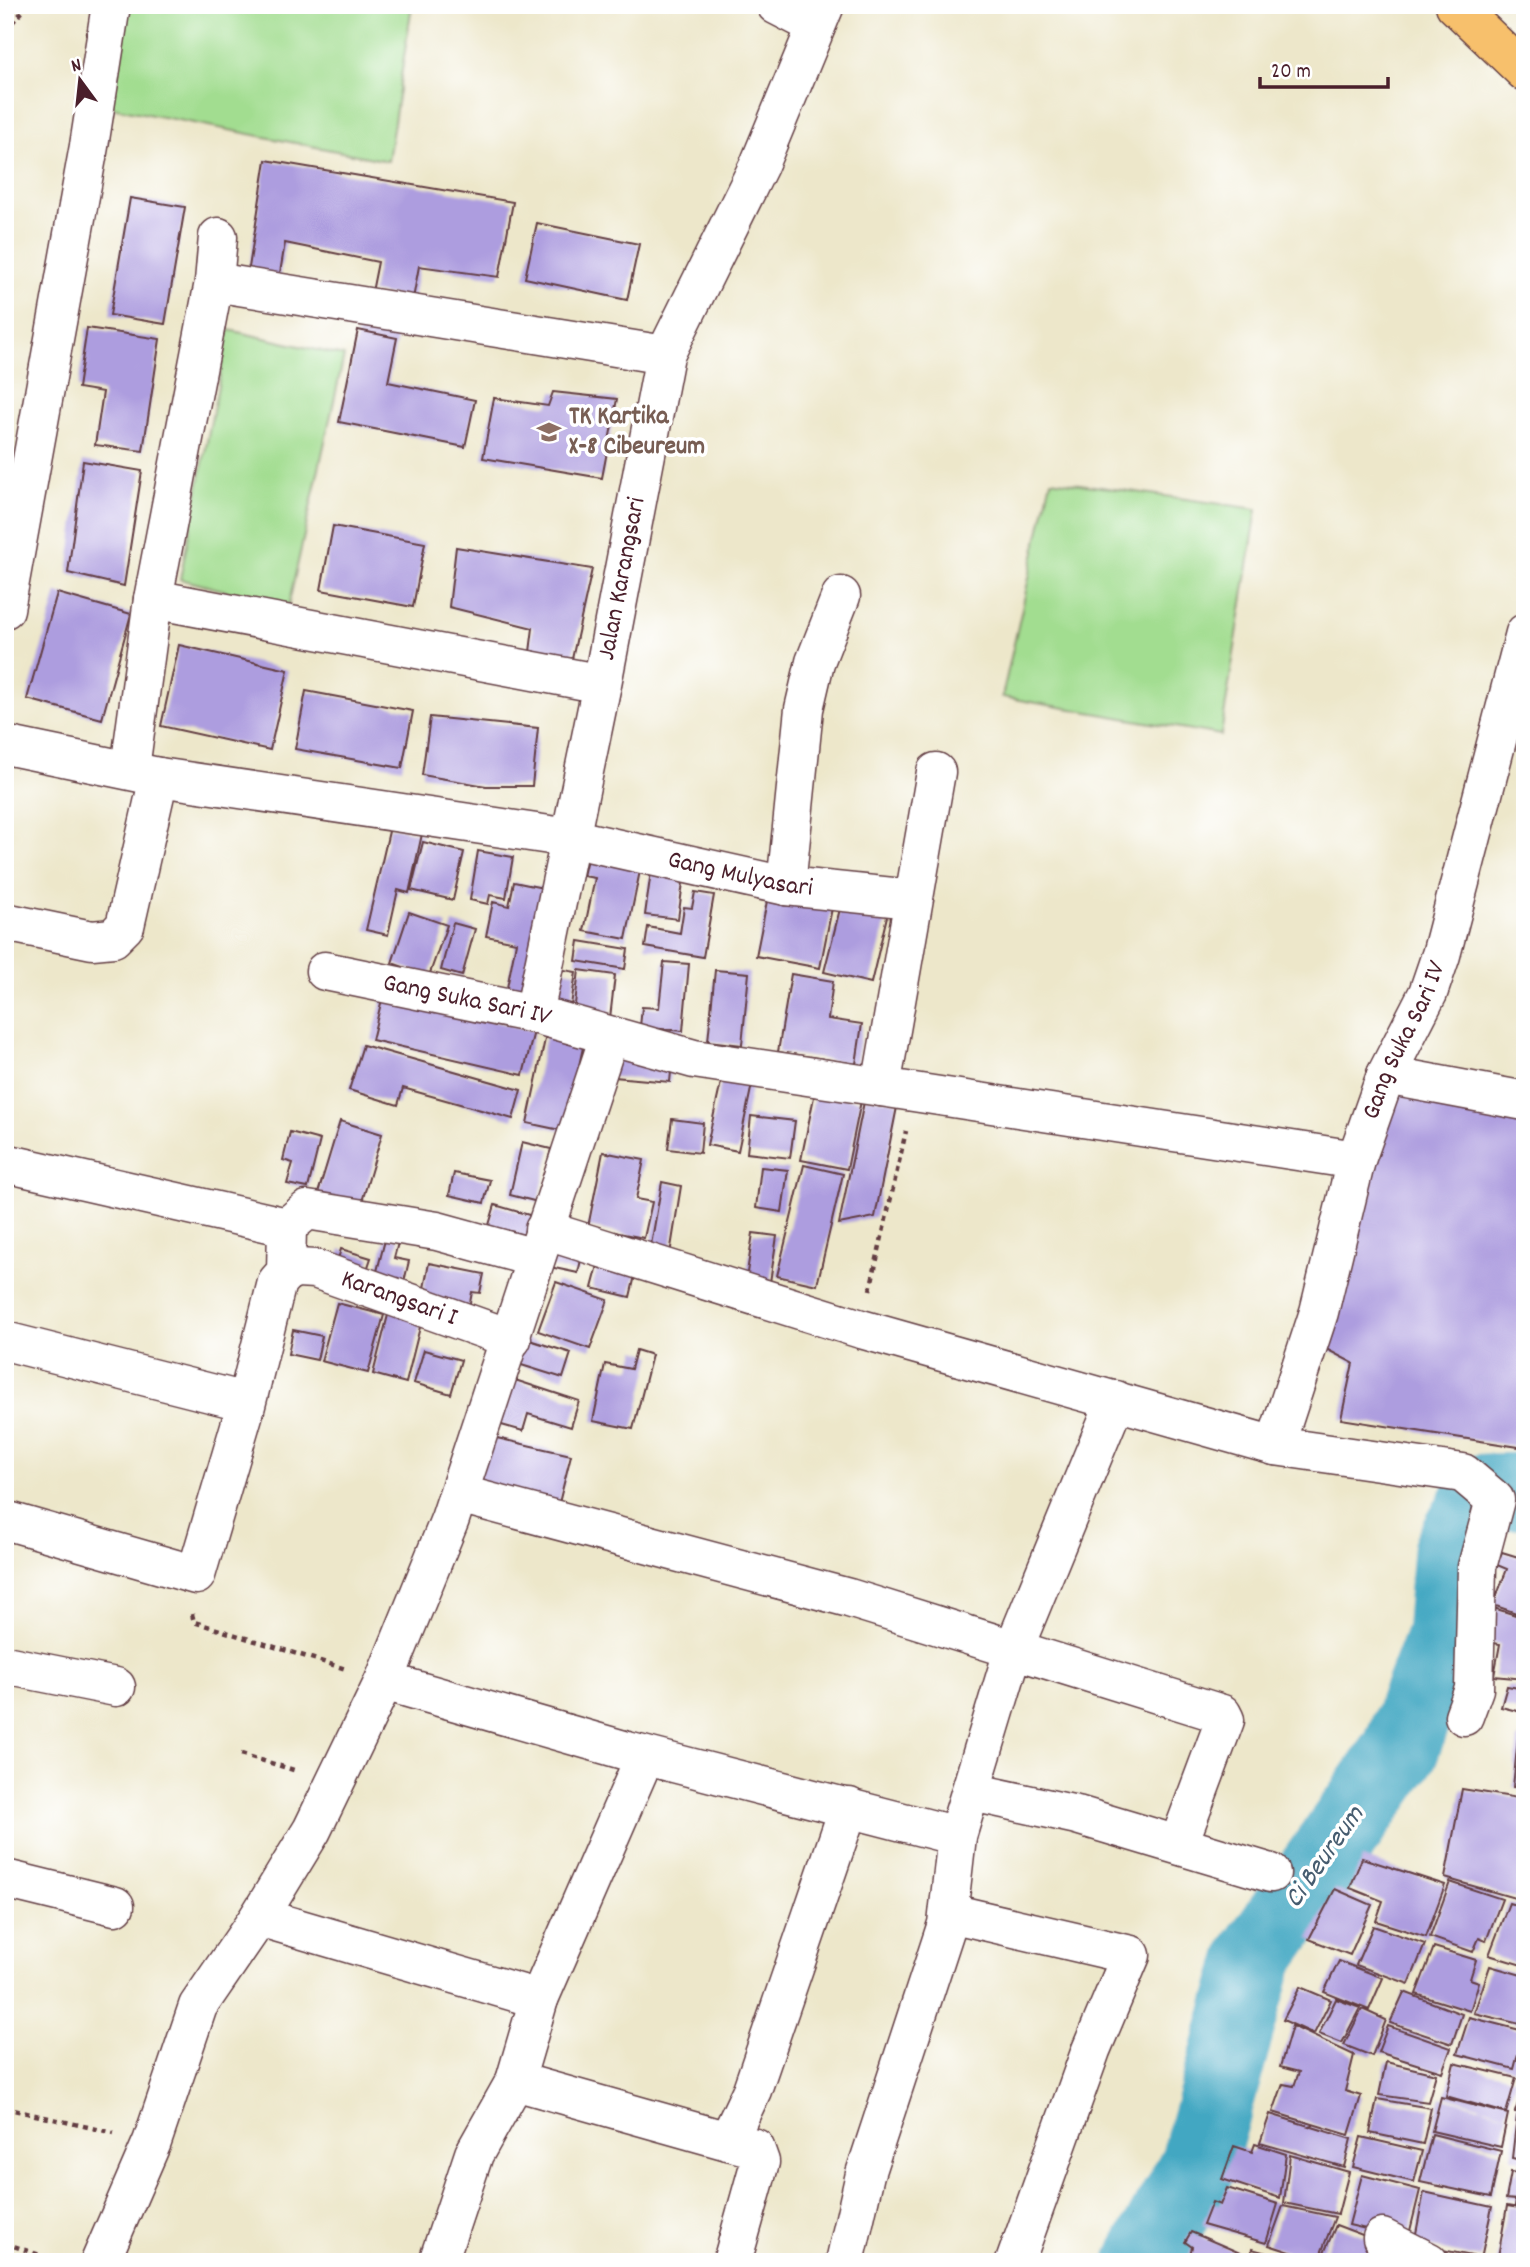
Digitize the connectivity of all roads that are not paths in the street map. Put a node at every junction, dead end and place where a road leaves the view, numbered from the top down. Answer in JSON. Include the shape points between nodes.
{"nodes":[{"id":1,"x":111,"y":5,"type":"edge"},
{"id":2,"x":776,"y":5,"type":"edge"},
{"id":3,"x":1455,"y":5,"type":"edge"},
{"id":4,"x":820,"y":15,"type":"edge"},
{"id":5,"x":1525,"y":72,"type":"edge"},
{"id":6,"x":218,"y":237,"type":"dead end"},
{"id":7,"x":214,"y":282,"type":"junction"},
{"id":8,"x":665,"y":355,"type":"junction"},
{"id":9,"x":841,"y":596,"type":"dead end"},
{"id":10,"x":153,"y":599,"type":"junction"},
{"id":11,"x":5,"y":609,"type":"edge"},
{"id":12,"x":1525,"y":633,"type":"edge"},
{"id":13,"x":602,"y":684,"type":"junction"},
{"id":14,"x":5,"y":745,"type":"edge"},
{"id":15,"x":145,"y":769,"type":"junction"},
{"id":16,"x":936,"y":772,"type":"dead end"},
{"id":17,"x":570,"y":838,"type":"junction"},
{"id":18,"x":786,"y":886,"type":"junction"},
{"id":19,"x":912,"y":899,"type":"junction"},
{"id":20,"x":5,"y":922,"type":"edge"},
{"id":21,"x":326,"y":971,"type":"dead end"},
{"id":22,"x":534,"y":1014,"type":"junction"},
{"id":23,"x":609,"y":1037,"type":"junction"},
{"id":24,"x":1386,"y":1076,"type":"junction"},
{"id":25,"x":898,"y":1090,"type":"junction"},
{"id":26,"x":1525,"y":1101,"type":"edge"},
{"id":27,"x":1356,"y":1160,"type":"junction"},
{"id":28,"x":5,"y":1163,"type":"edge"},
{"id":29,"x":287,"y":1227,"type":"junction"},
{"id":30,"x":540,"y":1244,"type":"junction"},
{"id":31,"x":286,"y":1272,"type":"junction"},
{"id":32,"x":512,"y":1339,"type":"junction"},
{"id":33,"x":5,"y":1341,"type":"edge"},
{"id":34,"x":1116,"y":1400,"type":"junction"},
{"id":35,"x":246,"y":1402,"type":"junction"},
{"id":36,"x":1275,"y":1446,"type":"junction"},
{"id":37,"x":459,"y":1494,"type":"junction"},
{"id":38,"x":5,"y":1520,"type":"edge"},
{"id":39,"x":1014,"y":1648,"type":"junction"},
{"id":40,"x":5,"y":1665,"type":"edge"},
{"id":41,"x":384,"y":1681,"type":"junction"},
{"id":42,"x":116,"y":1687,"type":"dead end"},
{"id":43,"x":1464,"y":1716,"type":"dead end"},
{"id":44,"x":645,"y":1756,"type":"junction"},
{"id":45,"x":972,"y":1791,"type":"junction"},
{"id":46,"x":849,"y":1807,"type":"junction"},
{"id":47,"x":957,"y":1836,"type":"junction"},
{"id":48,"x":1178,"y":1843,"type":"junction"},
{"id":49,"x":1271,"y":1873,"type":"dead end"},
{"id":50,"x":5,"y":1879,"type":"edge"},
{"id":51,"x":115,"y":1906,"type":"dead end"},
{"id":52,"x":950,"y":1913,"type":"junction"},
{"id":53,"x":260,"y":1917,"type":"junction"},
{"id":54,"x":538,"y":1999,"type":"junction"},
{"id":55,"x":514,"y":2081,"type":"junction"},
{"id":56,"x":728,"y":2141,"type":"junction"},
{"id":57,"x":1382,"y":2238,"type":"dead end"},
{"id":58,"x":100,"y":2262,"type":"edge"},
{"id":59,"x":438,"y":2262,"type":"edge"},
{"id":60,"x":732,"y":2262,"type":"edge"},
{"id":61,"x":845,"y":2262,"type":"edge"},
{"id":62,"x":1015,"y":2262,"type":"edge"},
{"id":63,"x":1429,"y":2262,"type":"edge"}],
"edges":[{"from":1,"to":11,"type":"street"},
{"from":2,"to":4,"type":"street"},
{"from":3,"to":5,"type":"highway"},
{"from":4,"to":8,"type":"street","name":"Jalan Karangsari","via":[[759,165]]},
{"from":6,"to":7,"type":"street"},
{"from":7,"to":8,"type":"street"},
{"from":7,"to":10,"type":"street"},
{"from":8,"to":13,"type":"street","name":"Jalan Karangsari"},
{"from":9,"to":18,"type":"street","via":[[815,663],[804,709]]},
{"from":10,"to":13,"type":"street"},
{"from":10,"to":15,"type":"street"},
{"from":12,"to":24,"type":"street","name":"Gang Suka Sari IV","via":[[1441,954],[1428,993]]},
{"from":13,"to":17,"type":"street","name":"Jalan Karangsari"},
{"from":14,"to":15,"type":"street","name":"Gang Mulyasari"},
{"from":15,"to":17,"type":"street","name":"Gang Mulyasari"},
{"from":15,"to":20,"type":"street","via":[[125,926],[113,938],[92,940]]},
{"from":16,"to":19,"type":"street"},
{"from":17,"to":18,"type":"street","name":"Gang Mulyasari"},
{"from":17,"to":22,"type":"street","name":"Jalan Karangsari"},
{"from":18,"to":19,"type":"street","name":"Gang Mulyasari"},
{"from":19,"to":25,"type":"street"},
{"from":21,"to":22,"type":"street","name":"Gang Suka Sari IV"},
{"from":22,"to":23,"type":"street","name":"Gang Suka Sari IV"},
{"from":23,"to":25,"type":"street","name":"Gang Suka Sari IV","via":[[694,1059]]},
{"from":23,"to":30,"type":"street"},
{"from":24,"to":26,"type":"street"},
{"from":24,"to":27,"type":"street","name":"Gang Suka Sari IV"},
{"from":25,"to":27,"type":"street","name":"Gang Suka Sari IV"},
{"from":27,"to":36,"type":"street","name":"Gang Suka Sari IV","via":[[1318,1311]]},
{"from":28,"to":29,"type":"street"},
{"from":29,"to":30,"type":"street","via":[[307,1210]]},
{"from":29,"to":31,"type":"street"},
{"from":30,"to":32,"type":"street"},
{"from":30,"to":34,"type":"street"},
{"from":31,"to":32,"type":"street","name":"Karangsari I","via":[[314,1269]]},
{"from":31,"to":35,"type":"street","via":[[278,1282]]},
{"from":32,"to":37,"type":"street"},
{"from":33,"to":35,"type":"street"},
{"from":34,"to":36,"type":"street"},
{"from":34,"to":39,"type":"street"},
{"from":35,"to":38,"type":"street","via":[[196,1575]]},
{"from":36,"to":43,"type":"street","via":[[1464,1473],[1495,1500],[1477,1567],[1474,1689]]},
{"from":37,"to":39,"type":"street","via":[[849,1598]]},
{"from":37,"to":41,"type":"street"},
{"from":39,"to":45,"type":"street"},
{"from":39,"to":48,"type":"street","via":[[1222,1714],[1224,1720]]},
{"from":40,"to":42,"type":"street"},
{"from":41,"to":44,"type":"street"},
{"from":41,"to":53,"type":"street","via":[[313,1830]]},
{"from":44,"to":46,"type":"street"},
{"from":44,"to":54,"type":"street"},
{"from":45,"to":47,"type":"street"},
{"from":45,"to":48,"type":"street"},
{"from":46,"to":47,"type":"street"},
{"from":46,"to":56,"type":"street","via":[[752,2090]]},
{"from":47,"to":52,"type":"street"},
{"from":48,"to":49,"type":"street"},
{"from":50,"to":51,"type":"street"},
{"from":52,"to":61,"type":"street","via":[[865,2174]]},
{"from":52,"to":62,"type":"street","via":[[1131,1955],[1091,2050]]},
{"from":53,"to":54,"type":"street"},
{"from":53,"to":58,"type":"street","via":[[198,2006],[152,2142]]},
{"from":54,"to":55,"type":"street"},
{"from":55,"to":56,"type":"street"},
{"from":55,"to":59,"type":"street","via":[[474,2154]]},
{"from":56,"to":60,"type":"street","via":[[755,2148],[760,2162]]},
{"from":57,"to":63,"type":"street"}]}
